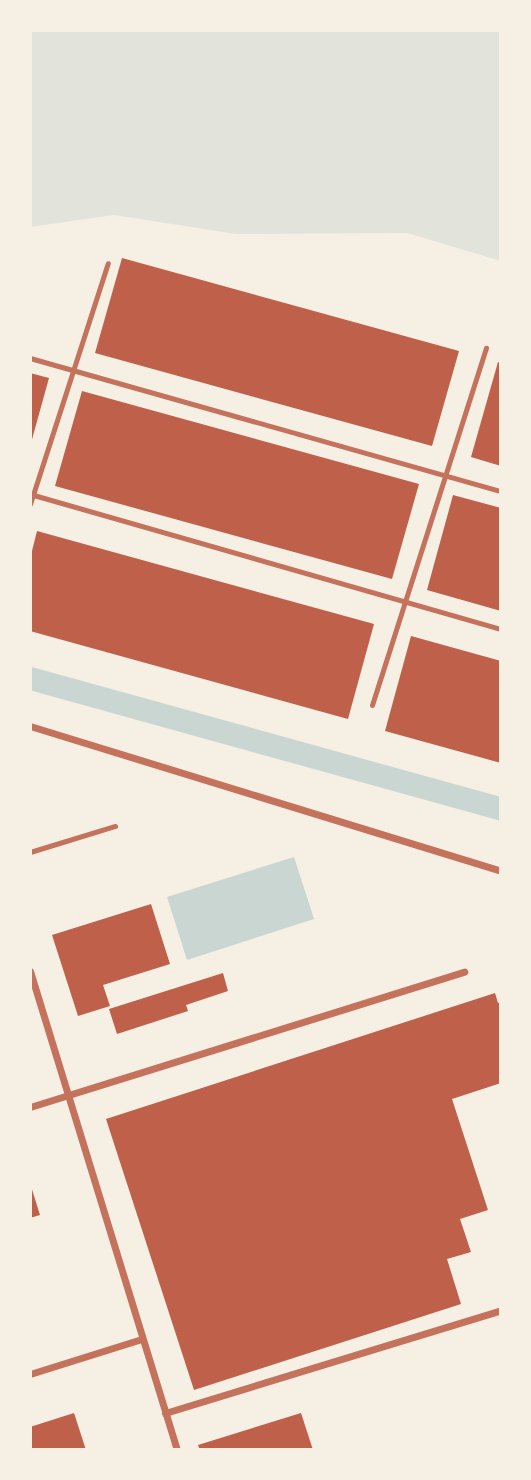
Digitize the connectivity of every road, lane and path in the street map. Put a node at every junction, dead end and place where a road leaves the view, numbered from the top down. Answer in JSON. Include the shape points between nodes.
{"nodes":[{"id":1,"x":108,"y":263,"type":"dead end"},
{"id":2,"x":486,"y":348,"type":"dead end"},
{"id":3,"x":30,"y":358,"type":"edge"},
{"id":4,"x":73,"y":370,"type":"junction"},
{"id":5,"x":446,"y":475,"type":"junction"},
{"id":6,"x":501,"y":491,"type":"edge"},
{"id":7,"x":31,"y":494,"type":"edge"},
{"id":8,"x":30,"y":504,"type":"edge"},
{"id":9,"x":406,"y":602,"type":"junction"},
{"id":10,"x":501,"y":629,"type":"edge"},
{"id":11,"x":372,"y":705,"type":"dead end"},
{"id":12,"x":30,"y":726,"type":"edge"},
{"id":13,"x":114,"y":826,"type":"dead end"},
{"id":14,"x":30,"y":852,"type":"edge"},
{"id":15,"x":501,"y":871,"type":"edge"},
{"id":16,"x":30,"y":971,"type":"edge"},
{"id":17,"x":464,"y":972,"type":"dead end"},
{"id":18,"x":68,"y":1095,"type":"junction"},
{"id":19,"x":30,"y":1107,"type":"edge"},
{"id":20,"x":501,"y":1310,"type":"edge"},
{"id":21,"x":142,"y":1339,"type":"junction"},
{"id":22,"x":30,"y":1374,"type":"edge"},
{"id":23,"x":165,"y":1413,"type":"junction"},
{"id":24,"x":177,"y":1450,"type":"edge"}],
"edges":[{"from":1,"to":4,"type":"lane"},
{"from":2,"to":5,"type":"lane"},
{"from":3,"to":4,"type":"lane"},
{"from":4,"to":5,"type":"lane"},
{"from":4,"to":7,"type":"lane"},
{"from":5,"to":6,"type":"lane"},
{"from":5,"to":9,"type":"lane"},
{"from":7,"to":8,"type":"lane"},
{"from":7,"to":9,"type":"lane"},
{"from":9,"to":10,"type":"lane"},
{"from":9,"to":11,"type":"lane"},
{"from":12,"to":15,"type":"street"},
{"from":13,"to":14,"type":"lane"},
{"from":16,"to":18,"type":"street"},
{"from":17,"to":18,"type":"street"},
{"from":18,"to":19,"type":"street"},
{"from":18,"to":21,"type":"street"},
{"from":20,"to":23,"type":"street"},
{"from":21,"to":22,"type":"street"},
{"from":21,"to":23,"type":"street"},
{"from":23,"to":24,"type":"street"}]}
